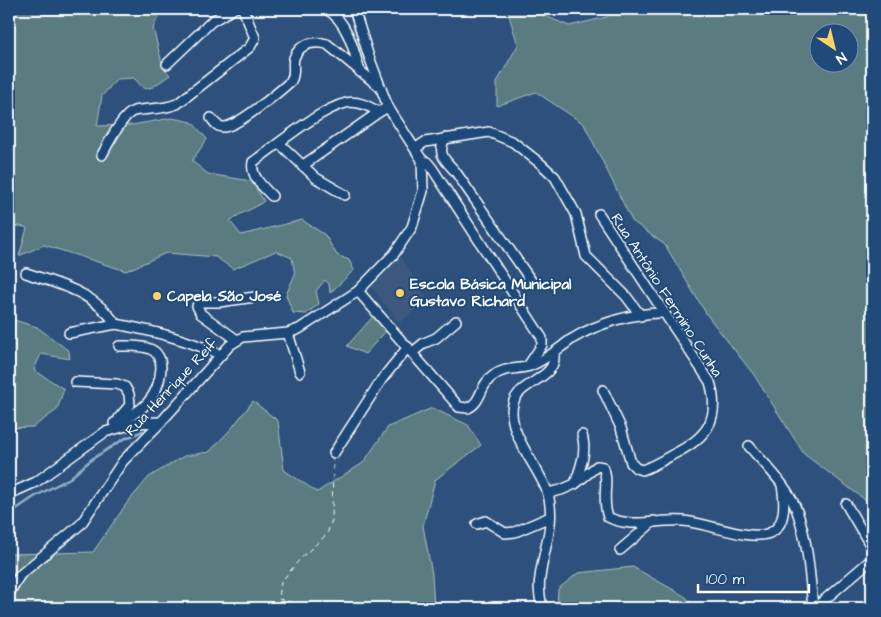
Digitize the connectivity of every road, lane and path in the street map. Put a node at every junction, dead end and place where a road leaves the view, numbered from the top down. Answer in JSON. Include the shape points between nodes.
{"nodes":[{"id":1,"x":233,"y":9,"type":"edge"},
{"id":2,"x":243,"y":9,"type":"edge"},
{"id":3,"x":326,"y":9,"type":"edge"},
{"id":4,"x":354,"y":9,"type":"edge"},
{"id":5,"x":166,"y":64,"type":"dead end"},
{"id":6,"x":360,"y":72,"type":"junction"},
{"id":7,"x":380,"y":87,"type":"junction"},
{"id":8,"x":388,"y":107,"type":"junction"},
{"id":9,"x":379,"y":112,"type":"junction"},
{"id":10,"x":211,"y":118,"type":"dead end"},
{"id":11,"x":445,"y":138,"type":"junction"},
{"id":12,"x":279,"y":144,"type":"junction"},
{"id":13,"x":416,"y":148,"type":"junction"},
{"id":14,"x":102,"y":155,"type":"dead end"},
{"id":15,"x":422,"y":160,"type":"junction"},
{"id":16,"x":302,"y":166,"type":"junction"},
{"id":17,"x":345,"y":195,"type":"dead end"},
{"id":18,"x":272,"y":196,"type":"dead end"},
{"id":19,"x":599,"y":214,"type":"dead end"},
{"id":20,"x":26,"y":273,"type":"dead end"},
{"id":21,"x":532,"y":282,"type":"dead end"},
{"id":22,"x":358,"y":291,"type":"junction"},
{"id":23,"x":255,"y":297,"type":"dead end"},
{"id":24,"x":664,"y":313,"type":"junction"},
{"id":25,"x":641,"y":316,"type":"junction"},
{"id":26,"x":456,"y":321,"type":"dead end"},
{"id":27,"x":116,"y":324,"type":"junction"},
{"id":28,"x":69,"y":333,"type":"dead end"},
{"id":29,"x":288,"y":333,"type":"junction"},
{"id":30,"x":237,"y":340,"type":"junction"},
{"id":31,"x":119,"y":346,"type":"dead end"},
{"id":32,"x":410,"y":350,"type":"junction"},
{"id":33,"x":554,"y":354,"type":"junction"},
{"id":34,"x":221,"y":355,"type":"junction"},
{"id":35,"x":528,"y":366,"type":"junction"},
{"id":36,"x":300,"y":372,"type":"dead end"},
{"id":37,"x":75,"y":382,"type":"dead end"},
{"id":38,"x":603,"y":390,"type":"dead end"},
{"id":39,"x":161,"y":422,"type":"junction"},
{"id":40,"x":114,"y":423,"type":"junction"},
{"id":41,"x":105,"y":432,"type":"junction"},
{"id":42,"x":582,"y":435,"type":"dead end"},
{"id":43,"x":750,"y":446,"type":"dead end"},
{"id":44,"x":334,"y":453,"type":"joint"},
{"id":45,"x":575,"y":484,"type":"junction"},
{"id":46,"x":782,"y":485,"type":"junction"},
{"id":47,"x":548,"y":493,"type":"junction"},
{"id":48,"x":9,"y":494,"type":"edge"},
{"id":49,"x":846,"y":504,"type":"dead end"},
{"id":50,"x":550,"y":517,"type":"junction"},
{"id":51,"x":654,"y":521,"type":"junction"},
{"id":52,"x":477,"y":524,"type":"dead end"},
{"id":53,"x":872,"y":548,"type":"edge"},
{"id":54,"x":620,"y":550,"type":"dead end"},
{"id":55,"x":872,"y":559,"type":"edge"},
{"id":56,"x":9,"y":593,"type":"edge"},
{"id":57,"x":316,"y":608,"type":"edge"},
{"id":58,"x":542,"y":608,"type":"edge"},
{"id":59,"x":814,"y":608,"type":"edge"}],
"edges":[{"from":1,"to":5,"type":"street","via":[[212,22]]},
{"from":2,"to":14,"type":"street","via":[[255,38],[250,47],[177,104],[164,109],[133,112],[126,117]]},
{"from":3,"to":6,"type":"street","via":[[340,21]]},
{"from":4,"to":7,"type":"street","name":"Rua Henrique Reif"},
{"from":6,"to":7,"type":"street"},
{"from":6,"to":10,"type":"street","via":[[327,44],[308,43],[294,59],[291,81],[260,106],[230,126],[216,125]]},
{"from":7,"to":8,"type":"street","name":"Rua Henrique Reif"},
{"from":8,"to":9,"type":"street"},
{"from":8,"to":13,"type":"street","name":"Rua Henrique Reif"},
{"from":9,"to":12,"type":"street","via":[[358,103],[347,103],[326,112]]},
{"from":9,"to":16,"type":"street"},
{"from":11,"to":13,"type":"street","via":[[425,142]]},
{"from":11,"to":21,"type":"street","via":[[440,148],[441,156],[455,171]]},
{"from":11,"to":25,"type":"street","via":[[489,132],[513,142],[556,177],[576,214],[586,256]]},
{"from":12,"to":16,"type":"street"},
{"from":12,"to":18,"type":"street","via":[[253,162],[252,167],[257,180]]},
{"from":13,"to":15,"type":"street","name":"Rua Henrique Reif"},
{"from":15,"to":22,"type":"street","name":"Rua Henrique Reif","via":[[423,191],[412,227],[394,254]]},
{"from":15,"to":35,"type":"street","via":[[432,168],[539,333],[542,345]]},
{"from":16,"to":17,"type":"street"},
{"from":19,"to":24,"type":"street","name":"Rua Antônio Fermino Cunha"},
{"from":20,"to":27,"type":"street","via":[[83,294],[98,304]]},
{"from":22,"to":29,"type":"street","name":"Rua Henrique Reif"},
{"from":22,"to":32,"type":"street"},
{"from":23,"to":30,"type":"street","via":[[219,302],[205,300],[197,306],[201,314]]},
{"from":24,"to":25,"type":"street"},
{"from":24,"to":38,"type":"street","name":"Rua Antônio Fermino Cunha","via":[[710,382],[714,399],[712,418],[700,438],[652,467],[636,468],[631,463],[621,428]]},
{"from":25,"to":33,"type":"street","via":[[605,322],[570,341]]},
{"from":26,"to":32,"type":"street","via":[[436,338]]},
{"from":27,"to":28,"type":"street"},
{"from":27,"to":34,"type":"street","via":[[190,341]]},
{"from":29,"to":30,"type":"street","name":"Rua Henrique Reif","via":[[252,335]]},
{"from":29,"to":36,"type":"street"},
{"from":30,"to":34,"type":"street","name":"Rua Henrique Reif"},
{"from":31,"to":40,"type":"street","via":[[148,347],[157,352],[161,363],[160,379],[156,394],[135,413]]},
{"from":32,"to":35,"type":"street","via":[[459,407],[468,408],[477,401],[484,384],[492,376]]},
{"from":32,"to":44,"type":"street","via":[[382,379]]},
{"from":33,"to":35,"type":"street"},
{"from":33,"to":47,"type":"street","via":[[552,368],[520,392],[513,403],[514,428]]},
{"from":34,"to":39,"type":"street","name":"Rua Henrique Reif"},
{"from":37,"to":40,"type":"street","via":[[125,387],[130,405]]},
{"from":39,"to":41,"type":"street","via":[[137,423]]},
{"from":39,"to":56,"type":"street","name":"Rua Henrique Reif","via":[[123,461],[81,524],[20,574]]},
{"from":40,"to":41,"type":"street"},
{"from":41,"to":48,"type":"street","via":[[36,482]]},
{"from":42,"to":45,"type":"street","via":[[583,460]]},
{"from":43,"to":46,"type":"street"},
{"from":44,"to":57,"type":"path","via":[[332,520],[327,534],[281,582],[279,600],[312,603]]},
{"from":45,"to":47,"type":"street"},
{"from":45,"to":51,"type":"street","via":[[591,469],[603,467],[606,473],[604,506],[608,517],[627,523]]},
{"from":46,"to":51,"type":"street","via":[[785,512],[769,534],[753,536],[685,522]]},
{"from":46,"to":59,"type":"street","via":[[798,513]]},
{"from":47,"to":50,"type":"street"},
{"from":49,"to":53,"type":"street"},
{"from":50,"to":52,"type":"street","via":[[505,533],[486,520]]},
{"from":50,"to":58,"type":"street","via":[[548,544],[540,576]]},
{"from":51,"to":54,"type":"street"},
{"from":55,"to":59,"type":"street"}]}
